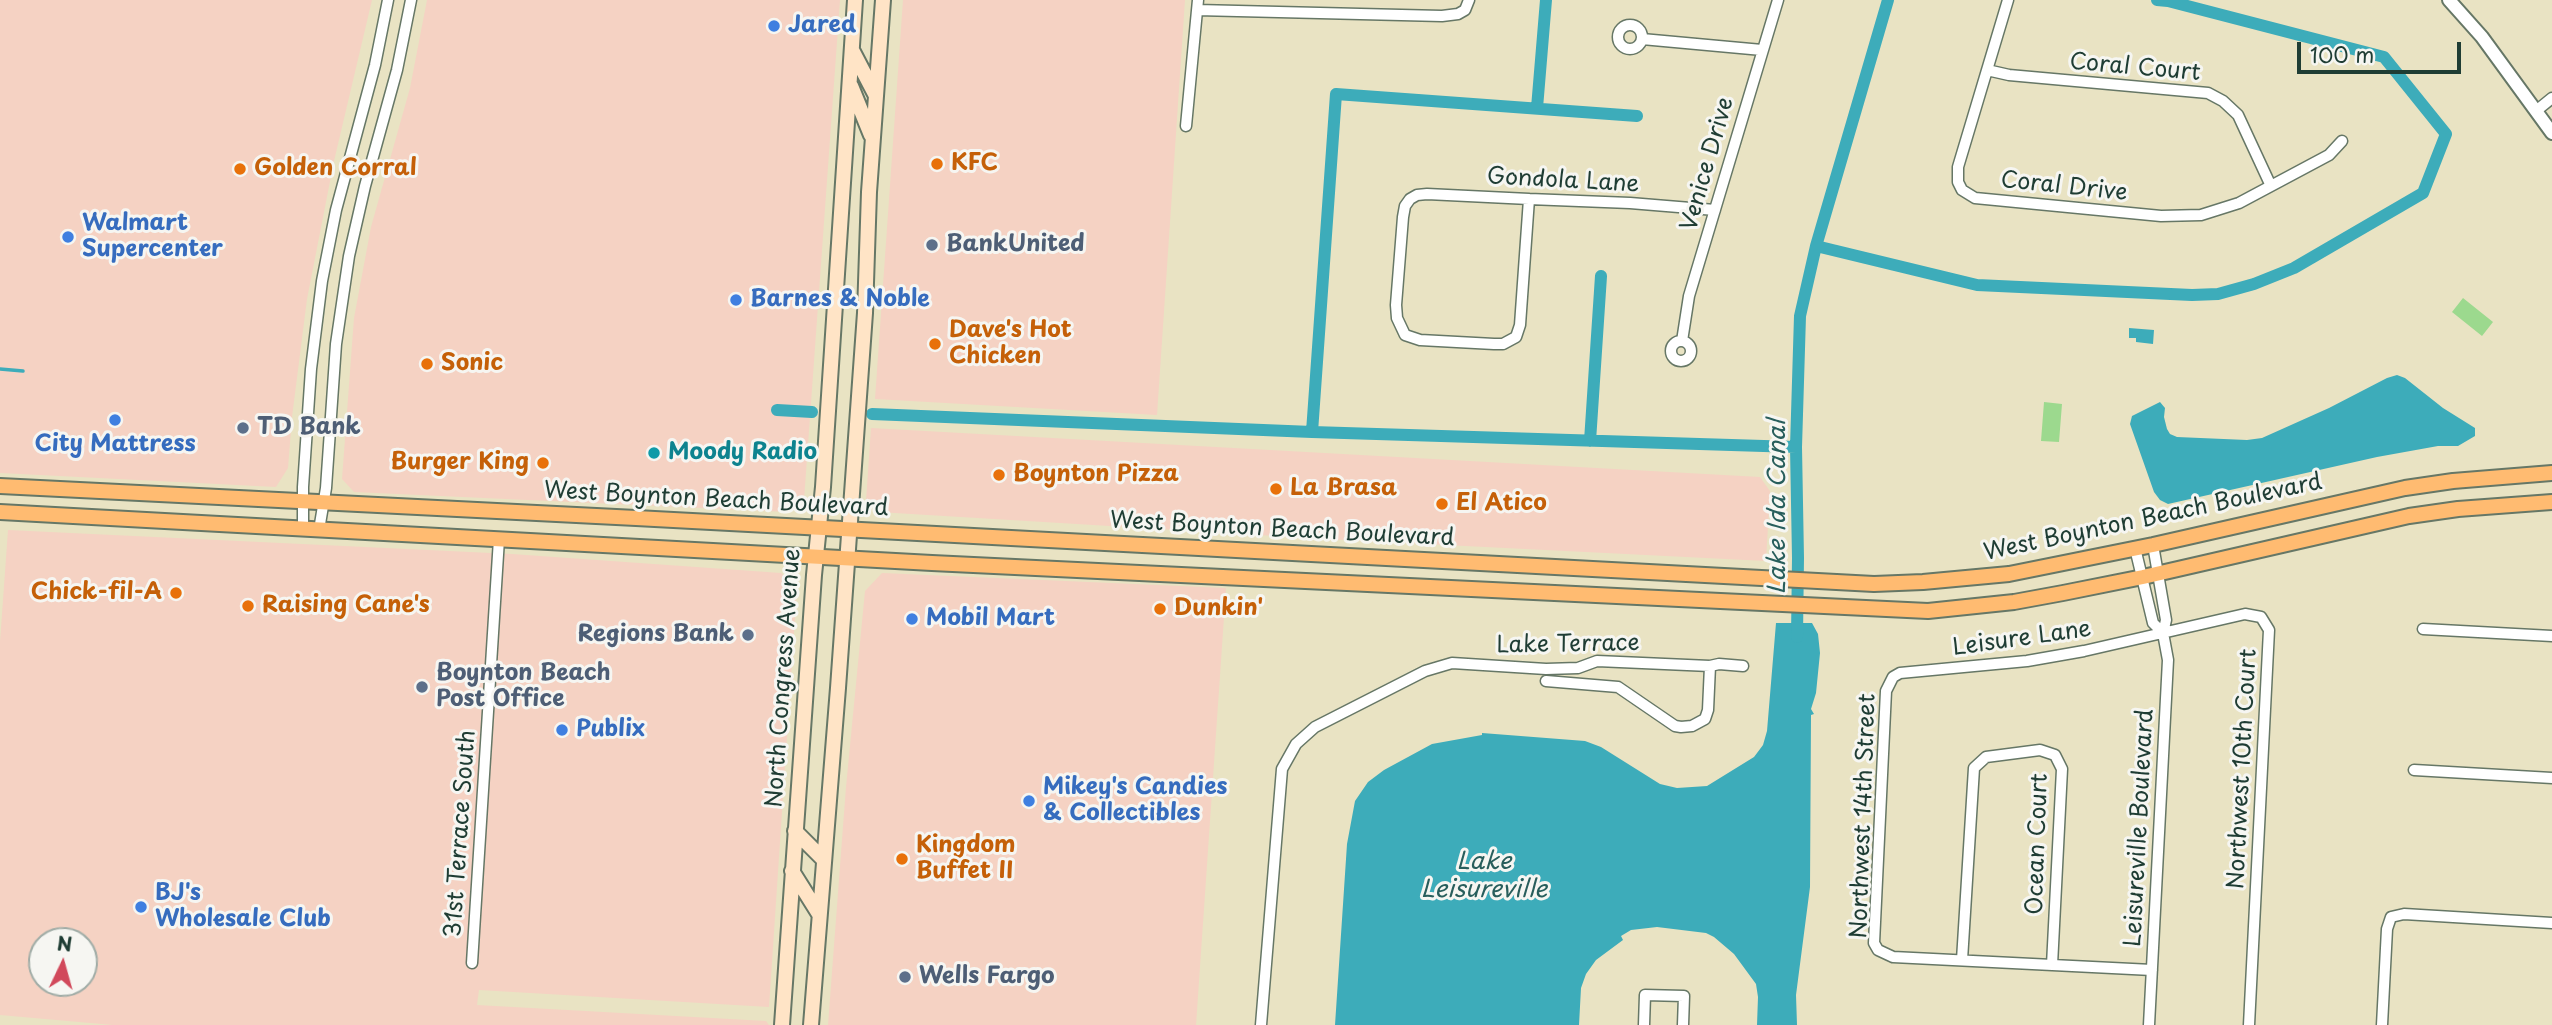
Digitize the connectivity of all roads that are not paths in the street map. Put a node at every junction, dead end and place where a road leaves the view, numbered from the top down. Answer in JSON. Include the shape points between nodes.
{"nodes":[{"id":1,"x":388,"y":0,"type":"edge"},
{"id":2,"x":411,"y":0,"type":"edge"},
{"id":3,"x":855,"y":0,"type":"edge"},
{"id":4,"x":883,"y":0,"type":"edge"},
{"id":5,"x":1469,"y":0,"type":"edge"},
{"id":6,"x":1778,"y":0,"type":"edge"},
{"id":7,"x":2008,"y":0,"type":"edge"},
{"id":8,"x":2449,"y":0,"type":"edge"},
{"id":9,"x":1198,"y":5,"type":"edge"},
{"id":10,"x":1642,"y":39,"type":"dead end"},
{"id":11,"x":852,"y":48,"type":"junction"},
{"id":12,"x":1762,"y":50,"type":"junction"},
{"id":13,"x":1987,"y":70,"type":"junction"},
{"id":14,"x":849,"y":81,"type":"junction"},
{"id":15,"x":876,"y":96,"type":"junction"},
{"id":16,"x":2552,"y":98,"type":"edge"},
{"id":17,"x":2536,"y":111,"type":"junction"},
{"id":18,"x":1186,"y":126,"type":"dead end"},
{"id":19,"x":2552,"y":133,"type":"edge"},
{"id":20,"x":873,"y":140,"type":"junction"},
{"id":21,"x":2342,"y":141,"type":"dead end"},
{"id":22,"x":2270,"y":184,"type":"junction"},
{"id":23,"x":1529,"y":199,"type":"junction"},
{"id":24,"x":1715,"y":209,"type":"junction"},
{"id":25,"x":1682,"y":341,"type":"dead end"},
{"id":26,"x":2552,"y":473,"type":"edge"},
{"id":27,"x":0,"y":486,"type":"edge"},
{"id":28,"x":303,"y":502,"type":"junction"},
{"id":29,"x":323,"y":502,"type":"junction"},
{"id":30,"x":2552,"y":502,"type":"edge"},
{"id":31,"x":0,"y":512,"type":"edge"},
{"id":32,"x":819,"y":527,"type":"junction"},
{"id":33,"x":303,"y":528,"type":"junction"},
{"id":34,"x":849,"y":529,"type":"junction"},
{"id":35,"x":319,"y":530,"type":"junction"},
{"id":36,"x":499,"y":539,"type":"junction"},
{"id":37,"x":2153,"y":545,"type":"junction"},
{"id":38,"x":1196,"y":548,"type":"junction"},
{"id":39,"x":2135,"y":548,"type":"junction"},
{"id":40,"x":1239,"y":551,"type":"junction"},
{"id":41,"x":816,"y":556,"type":"junction"},
{"id":42,"x":848,"y":557,"type":"junction"},
{"id":43,"x":1167,"y":573,"type":"junction"},
{"id":44,"x":2159,"y":573,"type":"junction"},
{"id":45,"x":1209,"y":575,"type":"junction"},
{"id":46,"x":2143,"y":577,"type":"junction"},
{"id":47,"x":2423,"y":629,"type":"dead end"},
{"id":48,"x":2163,"y":633,"type":"junction"},
{"id":49,"x":2552,"y":636,"type":"edge"},
{"id":50,"x":1710,"y":666,"type":"junction"},
{"id":51,"x":1743,"y":666,"type":"dead end"},
{"id":52,"x":1546,"y":681,"type":"dead end"},
{"id":53,"x":1888,"y":683,"type":"joint"},
{"id":54,"x":2414,"y":770,"type":"dead end"},
{"id":55,"x":2552,"y":778,"type":"edge"},
{"id":56,"x":796,"y":831,"type":"junction"},
{"id":57,"x":823,"y":859,"type":"junction"},
{"id":58,"x":792,"y":870,"type":"junction"},
{"id":59,"x":819,"y":914,"type":"junction"},
{"id":60,"x":2552,"y":923,"type":"edge"},
{"id":61,"x":1962,"y":960,"type":"junction"},
{"id":62,"x":472,"y":964,"type":"dead end"},
{"id":63,"x":2052,"y":965,"type":"junction"},
{"id":64,"x":2152,"y":970,"type":"junction"},
{"id":65,"x":782,"y":1025,"type":"edge"},
{"id":66,"x":811,"y":1025,"type":"edge"},
{"id":67,"x":1261,"y":1025,"type":"edge"},
{"id":68,"x":1644,"y":1025,"type":"edge"},
{"id":69,"x":1684,"y":1025,"type":"edge"},
{"id":70,"x":2149,"y":1025,"type":"edge"},
{"id":71,"x":2249,"y":1025,"type":"edge"},
{"id":72,"x":2382,"y":1025,"type":"edge"}],
"edges":[{"from":1,"to":28,"type":"street","via":[[322,281]]},
{"from":2,"to":29,"type":"street","via":[[349,256]]},
{"from":3,"to":11,"type":"main road","name":"North Congress Avenue"},
{"from":4,"to":15,"type":"main road"},
{"from":5,"to":9,"type":"street","via":[[1465,10],[1442,16]]},
{"from":6,"to":12,"type":"street","name":"Venice Drive"},
{"from":7,"to":13,"type":"street","name":"Coral Drive"},
{"from":8,"to":17,"type":"street"},
{"from":9,"to":18,"type":"street"},
{"from":10,"to":12,"type":"street"},
{"from":11,"to":14,"type":"main road","name":"North Congress Avenue"},
{"from":11,"to":15,"type":"main road"},
{"from":12,"to":24,"type":"street","name":"Venice Drive"},
{"from":13,"to":22,"type":"street","name":"Coral Court","via":[[2208,93],[2238,116]]},
{"from":13,"to":22,"type":"street","name":"Coral Drive","via":[[1957,175],[1962,190],[1975,198],[2181,217],[2239,203]]},
{"from":14,"to":20,"type":"main road"},
{"from":14,"to":32,"type":"main road","name":"North Congress Avenue"},
{"from":15,"to":20,"type":"main road"},
{"from":16,"to":17,"type":"street"},
{"from":17,"to":19,"type":"street"},
{"from":20,"to":34,"type":"main road"},
{"from":21,"to":22,"type":"street","name":"Coral Drive","via":[[2329,155]]},
{"from":23,"to":23,"type":"street","name":"Gondola Lane","via":[[1516,337],[1494,345],[1405,335],[1396,305],[1403,212],[1410,199],[1427,194]]},
{"from":23,"to":24,"type":"street","name":"Gondola Lane"},
{"from":24,"to":25,"type":"street","name":"Venice Drive","via":[[1689,296]]},
{"from":26,"to":37,"type":"main road","name":"West Boynton Beach Boulevard","via":[[2404,488]]},
{"from":27,"to":28,"type":"main road","name":"West Boynton Beach Boulevard"},
{"from":28,"to":29,"type":"main road","name":"West Boynton Beach Boulevard"},
{"from":28,"to":33,"type":"street"},
{"from":29,"to":32,"type":"main road","name":"West Boynton Beach Boulevard"},
{"from":29,"to":35,"type":"street"},
{"from":30,"to":44,"type":"main road","via":[[2409,516]]},
{"from":31,"to":33,"type":"main road"},
{"from":32,"to":34,"type":"main road","name":"West Boynton Beach Boulevard"},
{"from":32,"to":41,"type":"main road","name":"North Congress Avenue"},
{"from":33,"to":35,"type":"main road"},
{"from":34,"to":38,"type":"main road","name":"West Boynton Beach Boulevard"},
{"from":34,"to":42,"type":"main road"},
{"from":35,"to":36,"type":"main road"},
{"from":36,"to":41,"type":"main road"},
{"from":36,"to":62,"type":"street","name":"31st Terrace South"},
{"from":37,"to":39,"type":"main road","name":"West Boynton Beach Boulevard"},
{"from":37,"to":44,"type":"street","name":"Leisureville Boulevard"},
{"from":38,"to":40,"type":"main road","name":"West Boynton Beach Boulevard"},
{"from":38,"to":43,"type":"main road"},
{"from":39,"to":40,"type":"main road","name":"West Boynton Beach Boulevard","via":[[1973,579],[1874,584]]},
{"from":39,"to":46,"type":"street","name":"Leisureville Boulevard"},
{"from":40,"to":45,"type":"main road"},
{"from":41,"to":42,"type":"main road"},
{"from":41,"to":56,"type":"main road","name":"North Congress Avenue"},
{"from":42,"to":43,"type":"main road"},
{"from":42,"to":57,"type":"main road"},
{"from":43,"to":45,"type":"main road"},
{"from":44,"to":46,"type":"main road"},
{"from":44,"to":48,"type":"street","name":"Leisureville Boulevard","via":[[2166,620]]},
{"from":45,"to":46,"type":"main road","via":[[1928,611],[2014,602]]},
{"from":46,"to":48,"type":"street","name":"Leisureville Boulevard","via":[[2153,623]]},
{"from":47,"to":49,"type":"street"},
{"from":48,"to":53,"type":"street","name":"Leisure Lane","via":[[2027,661],[1900,673]]},
{"from":48,"to":64,"type":"street","name":"Leisureville Boulevard","via":[[2168,660]]},
{"from":48,"to":71,"type":"street","name":"Northwest 10th Court","via":[[2245,614],[2260,617],[2269,630]]},
{"from":50,"to":51,"type":"street"},
{"from":50,"to":52,"type":"street","name":"Lake Terrace","via":[[1707,716],[1687,727],[1675,726],[1618,687]]},
{"from":50,"to":67,"type":"street","name":"Lake Terrace","via":[[1597,661],[1572,669],[1444,665],[1376,695],[1301,737],[1282,769]]},
{"from":53,"to":61,"type":"street","name":"Northwest 14th Street","via":[[1874,943],[1893,957]]},
{"from":54,"to":55,"type":"street"},
{"from":56,"to":57,"type":"main road"},
{"from":56,"to":58,"type":"main road","name":"North Congress Avenue"},
{"from":57,"to":59,"type":"main road"},
{"from":58,"to":59,"type":"main road"},
{"from":58,"to":65,"type":"main road","name":"North Congress Avenue"},
{"from":59,"to":66,"type":"main road"},
{"from":60,"to":72,"type":"street","via":[[2404,914],[2391,918]]},
{"from":61,"to":63,"type":"street"},
{"from":61,"to":63,"type":"street","name":"Ocean Court","via":[[1974,768],[1986,757],[2040,750],[2055,755],[2062,768]]},
{"from":63,"to":64,"type":"street"},
{"from":64,"to":70,"type":"street","name":"Leisureville Boulevard"},
{"from":68,"to":69,"type":"street","via":[[1645,995],[1684,996]]}]}
